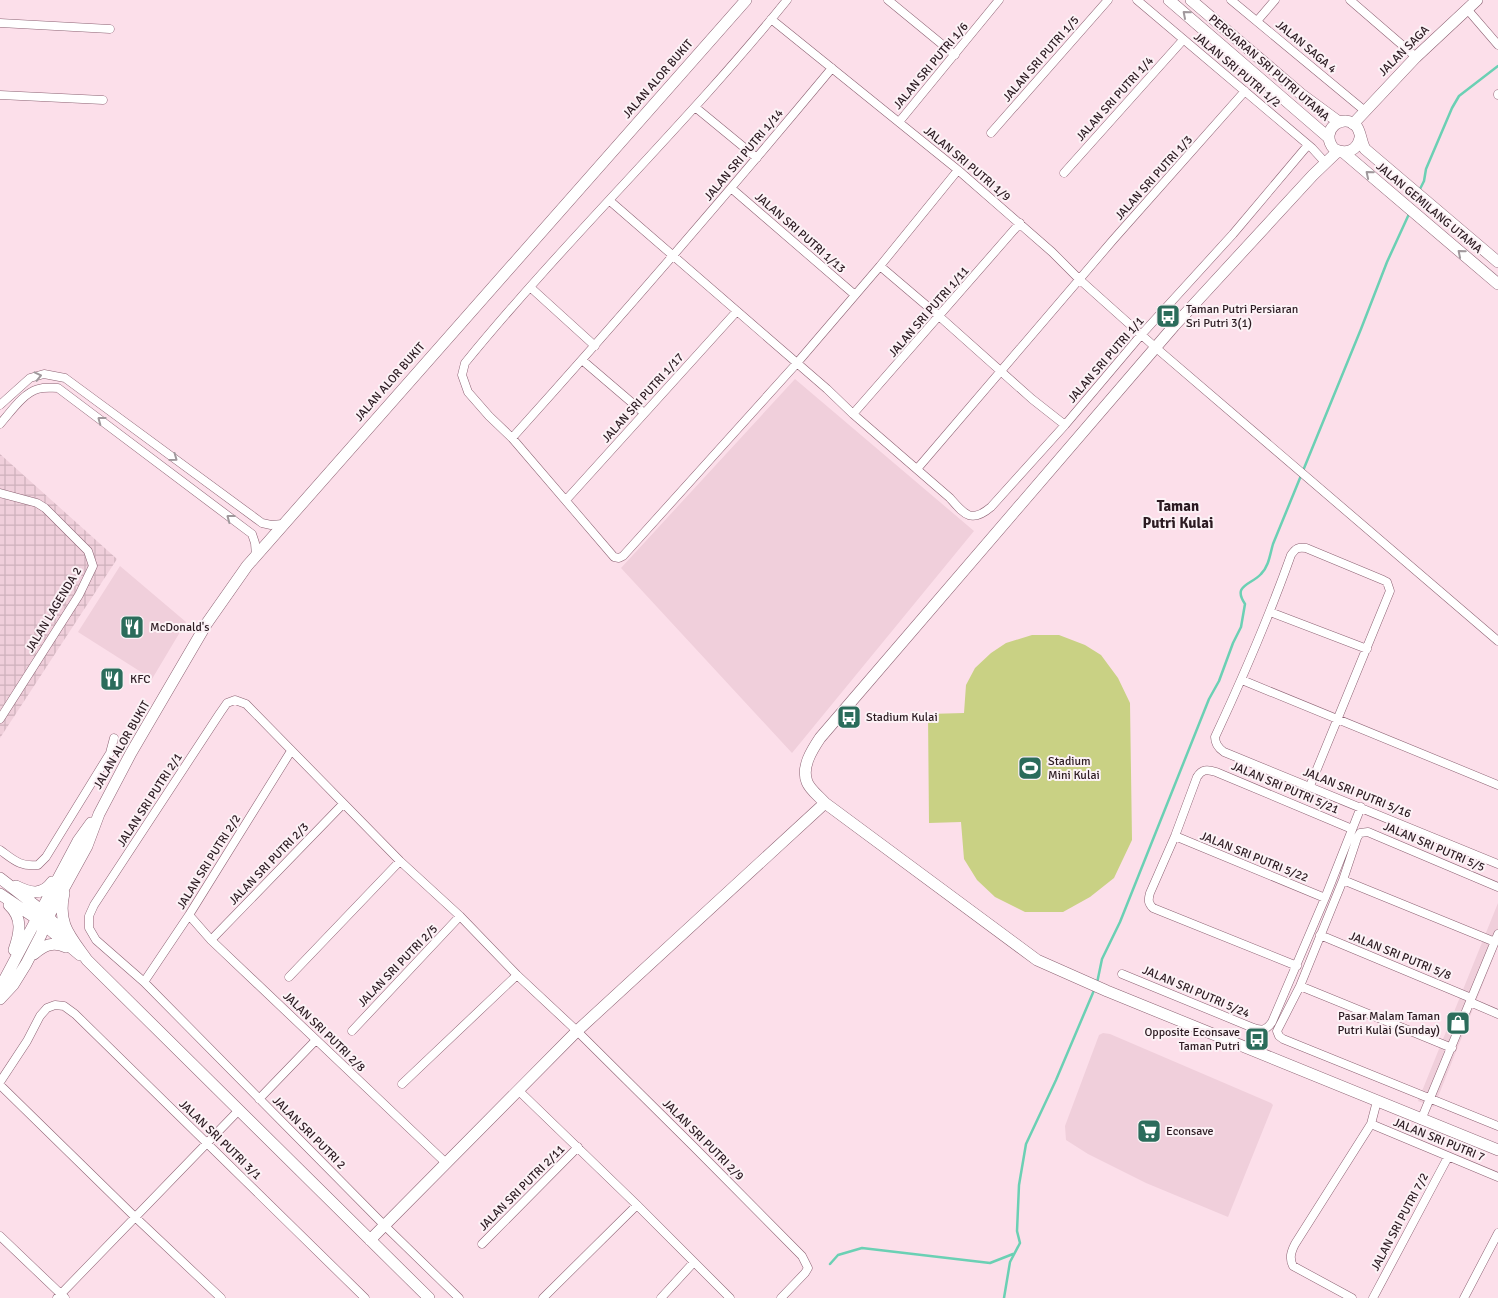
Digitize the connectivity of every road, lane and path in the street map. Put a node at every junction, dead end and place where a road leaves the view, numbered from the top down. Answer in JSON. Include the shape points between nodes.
{"nodes":[{"id":1,"x":746,"y":0,"type":"edge"},
{"id":2,"x":787,"y":0,"type":"edge"},
{"id":3,"x":888,"y":0,"type":"edge"},
{"id":4,"x":999,"y":0,"type":"edge"},
{"id":5,"x":1108,"y":0,"type":"edge"},
{"id":6,"x":1137,"y":0,"type":"edge"},
{"id":7,"x":1169,"y":0,"type":"edge"},
{"id":8,"x":1191,"y":0,"type":"edge"},
{"id":9,"x":1231,"y":0,"type":"edge"},
{"id":10,"x":1276,"y":0,"type":"edge"},
{"id":11,"x":1350,"y":0,"type":"edge"},
{"id":12,"x":1477,"y":0,"type":"edge"},
{"id":13,"x":1467,"y":9,"type":"junction"},
{"id":14,"x":771,"y":19,"type":"junction"},
{"id":15,"x":1257,"y":21,"type":"junction"},
{"id":16,"x":0,"y":23,"type":"edge"},
{"id":17,"x":110,"y":29,"type":"dead end"},
{"id":18,"x":1183,"y":40,"type":"junction"},
{"id":19,"x":1498,"y":45,"type":"edge"},
{"id":20,"x":955,"y":55,"type":"junction"},
{"id":21,"x":1416,"y":57,"type":"junction"},
{"id":22,"x":832,"y":68,"type":"junction"},
{"id":23,"x":1245,"y":91,"type":"junction"},
{"id":24,"x":0,"y":95,"type":"edge"},
{"id":25,"x":103,"y":100,"type":"dead end"},
{"id":26,"x":695,"y":107,"type":"junction"},
{"id":27,"x":1366,"y":111,"type":"junction"},
{"id":28,"x":899,"y":122,"type":"junction"},
{"id":29,"x":1339,"y":122,"type":"junction"},
{"id":30,"x":1353,"y":124,"type":"junction"},
{"id":31,"x":991,"y":133,"type":"dead end"},
{"id":32,"x":1360,"y":138,"type":"junction"},
{"id":33,"x":1329,"y":140,"type":"junction"},
{"id":34,"x":1308,"y":145,"type":"junction"},
{"id":35,"x":1340,"y":152,"type":"junction"},
{"id":36,"x":757,"y":158,"type":"junction"},
{"id":37,"x":1322,"y":159,"type":"junction"},
{"id":38,"x":958,"y":170,"type":"junction"},
{"id":39,"x":1064,"y":173,"type":"dead end"},
{"id":40,"x":1313,"y":175,"type":"junction"},
{"id":41,"x":731,"y":188,"type":"junction"},
{"id":42,"x":610,"y":201,"type":"junction"},
{"id":43,"x":1020,"y":223,"type":"junction"},
{"id":44,"x":672,"y":255,"type":"junction"},
{"id":45,"x":1498,"y":262,"type":"edge"},
{"id":46,"x":880,"y":266,"type":"junction"},
{"id":47,"x":1079,"y":279,"type":"junction"},
{"id":48,"x":1498,"y":284,"type":"edge"},
{"id":49,"x":530,"y":287,"type":"junction"},
{"id":50,"x":854,"y":295,"type":"junction"},
{"id":51,"x":737,"y":311,"type":"junction"},
{"id":52,"x":940,"y":316,"type":"junction"},
{"id":53,"x":1141,"y":335,"type":"junction"},
{"id":54,"x":595,"y":346,"type":"junction"},
{"id":55,"x":1155,"y":348,"type":"junction"},
{"id":56,"x":582,"y":360,"type":"junction"},
{"id":57,"x":797,"y":363,"type":"junction"},
{"id":58,"x":1001,"y":371,"type":"junction"},
{"id":59,"x":0,"y":405,"type":"edge"},
{"id":60,"x":644,"y":412,"type":"junction"},
{"id":61,"x":853,"y":414,"type":"junction"},
{"id":62,"x":0,"y":424,"type":"edge"},
{"id":63,"x":1065,"y":425,"type":"junction"},
{"id":64,"x":512,"y":438,"type":"junction"},
{"id":65,"x":917,"y":469,"type":"junction"},
{"id":66,"x":0,"y":493,"type":"edge"},
{"id":67,"x":566,"y":500,"type":"junction"},
{"id":68,"x":283,"y":524,"type":"junction"},
{"id":69,"x":256,"y":556,"type":"junction"},
{"id":70,"x":1270,"y":612,"type":"junction"},
{"id":71,"x":1498,"y":641,"type":"edge"},
{"id":72,"x":1367,"y":650,"type":"junction"},
{"id":73,"x":1242,"y":680,"type":"junction"},
{"id":74,"x":235,"y":700,"type":"joint"},
{"id":75,"x":0,"y":719,"type":"edge"},
{"id":76,"x":1339,"y":720,"type":"junction"},
{"id":77,"x":114,"y":738,"type":"dead end"},
{"id":78,"x":291,"y":751,"type":"junction"},
{"id":79,"x":1498,"y":785,"type":"edge"},
{"id":80,"x":1310,"y":786,"type":"junction"},
{"id":81,"x":825,"y":803,"type":"junction"},
{"id":82,"x":343,"y":804,"type":"junction"},
{"id":83,"x":1361,"y":807,"type":"junction"},
{"id":84,"x":1352,"y":829,"type":"junction"},
{"id":85,"x":1175,"y":836,"type":"junction"},
{"id":86,"x":0,"y":850,"type":"edge"},
{"id":87,"x":400,"y":861,"type":"junction"},
{"id":88,"x":1498,"y":864,"type":"edge"},
{"id":89,"x":70,"y":866,"type":"junction"},
{"id":90,"x":1,"y":879,"type":"edge"},
{"id":91,"x":1342,"y":880,"type":"junction"},
{"id":92,"x":1498,"y":887,"type":"edge"},
{"id":93,"x":0,"y":895,"type":"edge"},
{"id":94,"x":1325,"y":898,"type":"junction"},
{"id":95,"x":189,"y":915,"type":"junction"},
{"id":96,"x":89,"y":916,"type":"joint"},
{"id":97,"x":460,"y":916,"type":"junction"},
{"id":98,"x":42,"y":918,"type":"junction"},
{"id":99,"x":1498,"y":934,"type":"edge"},
{"id":100,"x":1320,"y":935,"type":"junction"},
{"id":101,"x":212,"y":940,"type":"junction"},
{"id":102,"x":1494,"y":942,"type":"junction"},
{"id":103,"x":75,"y":948,"type":"junction"},
{"id":104,"x":26,"y":964,"type":"junction"},
{"id":105,"x":1297,"y":966,"type":"junction"},
{"id":106,"x":1122,"y":974,"type":"dead end"},
{"id":107,"x":517,"y":975,"type":"junction"},
{"id":108,"x":289,"y":977,"type":"dead end"},
{"id":109,"x":144,"y":982,"type":"junction"},
{"id":110,"x":2,"y":984,"type":"edge"},
{"id":111,"x":1300,"y":986,"type":"junction"},
{"id":112,"x":0,"y":999,"type":"edge"},
{"id":113,"x":1470,"y":1000,"type":"junction"},
{"id":114,"x":1498,"y":1014,"type":"edge"},
{"id":115,"x":352,"y":1031,"type":"dead end"},
{"id":116,"x":577,"y":1031,"type":"junction"},
{"id":117,"x":316,"y":1040,"type":"junction"},
{"id":118,"x":1452,"y":1048,"type":"junction"},
{"id":119,"x":0,"y":1083,"type":"edge"},
{"id":120,"x":402,"y":1084,"type":"dead end"},
{"id":121,"x":518,"y":1090,"type":"junction"},
{"id":122,"x":1430,"y":1098,"type":"junction"},
{"id":123,"x":259,"y":1099,"type":"junction"},
{"id":124,"x":1377,"y":1101,"type":"junction"},
{"id":125,"x":239,"y":1110,"type":"junction"},
{"id":126,"x":1421,"y":1120,"type":"junction"},
{"id":127,"x":1371,"y":1124,"type":"junction"},
{"id":128,"x":1498,"y":1126,"type":"edge"},
{"id":129,"x":207,"y":1144,"type":"junction"},
{"id":130,"x":578,"y":1147,"type":"junction"},
{"id":131,"x":1498,"y":1150,"type":"edge"},
{"id":132,"x":1448,"y":1156,"type":"junction"},
{"id":133,"x":446,"y":1164,"type":"junction"},
{"id":134,"x":1498,"y":1177,"type":"edge"},
{"id":135,"x":637,"y":1205,"type":"junction"},
{"id":136,"x":135,"y":1217,"type":"junction"},
{"id":137,"x":385,"y":1226,"type":"junction"},
{"id":138,"x":1498,"y":1233,"type":"edge"},
{"id":139,"x":0,"y":1236,"type":"edge"},
{"id":140,"x":370,"y":1240,"type":"junction"},
{"id":141,"x":482,"y":1244,"type":"dead end"},
{"id":142,"x":694,"y":1262,"type":"junction"},
{"id":143,"x":61,"y":1297,"type":"edge"},
{"id":144,"x":220,"y":1298,"type":"edge"},
{"id":145,"x":365,"y":1298,"type":"edge"},
{"id":146,"x":429,"y":1298,"type":"edge"},
{"id":147,"x":459,"y":1298,"type":"edge"},
{"id":148,"x":543,"y":1298,"type":"edge"},
{"id":149,"x":661,"y":1298,"type":"edge"},
{"id":150,"x":730,"y":1298,"type":"edge"},
{"id":151,"x":781,"y":1298,"type":"edge"},
{"id":152,"x":1352,"y":1298,"type":"edge"},
{"id":153,"x":1373,"y":1298,"type":"edge"},
{"id":154,"x":1464,"y":1298,"type":"edge"}],
"edges":[{"from":1,"to":68,"type":"street","name":"JALAN ALOR BUKIT"},
{"from":2,"to":14,"type":"street"},
{"from":3,"to":20,"type":"street"},
{"from":4,"to":20,"type":"street","name":"JALAN SRI PUTRI 1/6"},
{"from":5,"to":31,"type":"street","name":"JALAN SRI PUTRI 1/5"},
{"from":6,"to":18,"type":"street","name":"JALAN SRI PUTRI 1/2"},
{"from":33,"to":7,"type":"street","name":"PERSIARAN SRI PUTRI UTAMA","one_way":true},
{"from":8,"to":29,"type":"street","name":"PERSIARAN SRI PUTRI UTAMA","via":[[1301,94]]},
{"from":9,"to":15,"type":"street","name":"JALAN SAGA 4"},
{"from":10,"to":15,"type":"street"},
{"from":11,"to":21,"type":"street"},
{"from":12,"to":13,"type":"street","name":"JALAN SAGA"},
{"from":13,"to":19,"type":"street"},
{"from":13,"to":21,"type":"street","name":"JALAN SAGA"},
{"from":14,"to":22,"type":"street","name":"JALAN SRI PUTRI 1/9"},
{"from":14,"to":26,"type":"street"},
{"from":15,"to":27,"type":"street","name":"JALAN SAGA 4"},
{"from":16,"to":17,"type":"street"},
{"from":18,"to":23,"type":"street","name":"JALAN SRI PUTRI 1/2"},
{"from":18,"to":39,"type":"street","name":"JALAN SRI PUTRI 1/4"},
{"from":20,"to":28,"type":"street","name":"JALAN SRI PUTRI 1/6"},
{"from":21,"to":27,"type":"street","name":"JALAN SAGA"},
{"from":22,"to":28,"type":"street","name":"JALAN SRI PUTRI 1/9"},
{"from":22,"to":36,"type":"street","name":"JALAN SRI PUTRI 1/14"},
{"from":23,"to":34,"type":"street","name":"JALAN SRI PUTRI 1/2"},
{"from":23,"to":47,"type":"street","name":"JALAN SRI PUTRI 1/3"},
{"from":24,"to":25,"type":"street"},
{"from":26,"to":36,"type":"street"},
{"from":26,"to":42,"type":"street"},
{"from":27,"to":30,"type":"street","name":"JALAN SAGA"},
{"from":28,"to":38,"type":"street","name":"JALAN SRI PUTRI 1/9"},
{"from":29,"to":30,"type":"street"},
{"from":29,"to":33,"type":"street","via":[[1332,128]]},
{"from":30,"to":32,"type":"street"},
{"from":32,"to":35,"type":"street","via":[[1356,147]]},
{"from":32,"to":45,"type":"street","name":"JALAN GEMILANG UTAMA","via":[[1365,150]]},
{"from":33,"to":35,"type":"street","via":[[1332,147]]},
{"from":33,"to":37,"type":"street"},
{"from":34,"to":37,"type":"street","name":"JALAN SRI PUTRI 1/2"},
{"from":34,"to":53,"type":"street","name":"JALAN SRI PUTRI 1/1"},
{"from":35,"to":40,"type":"street"},
{"from":48,"to":35,"type":"street","name":"JALAN GEMILANG UTAMA","one_way":true},
{"from":36,"to":41,"type":"street","name":"JALAN SRI PUTRI 1/14"},
{"from":37,"to":40,"type":"street"},
{"from":38,"to":43,"type":"street","name":"JALAN SRI PUTRI 1/9"},
{"from":38,"to":46,"type":"street"},
{"from":40,"to":55,"type":"street"},
{"from":41,"to":44,"type":"street","name":"JALAN SRI PUTRI 1/14"},
{"from":41,"to":50,"type":"street","name":"JALAN SRI PUTRI 1/13"},
{"from":42,"to":44,"type":"street"},
{"from":42,"to":49,"type":"street"},
{"from":43,"to":47,"type":"street","name":"JALAN SRI PUTRI 1/9"},
{"from":43,"to":52,"type":"street","name":"JALAN SRI PUTRI 1/11"},
{"from":44,"to":51,"type":"street"},
{"from":44,"to":54,"type":"street","name":"JALAN SRI PUTRI 1/14"},
{"from":46,"to":50,"type":"street"},
{"from":46,"to":52,"type":"street"},
{"from":47,"to":53,"type":"street","name":"JALAN SRI PUTRI 1/9"},
{"from":47,"to":58,"type":"street","name":"JALAN SRI PUTRI 1/3"},
{"from":49,"to":54,"type":"street"},
{"from":49,"to":64,"type":"street","via":[[465,363],[462,375],[468,392]]},
{"from":50,"to":57,"type":"street"},
{"from":51,"to":57,"type":"street"},
{"from":51,"to":60,"type":"street","name":"JALAN SRI PUTRI 1/17"},
{"from":52,"to":58,"type":"street"},
{"from":52,"to":61,"type":"street","name":"JALAN SRI PUTRI 1/11"},
{"from":53,"to":55,"type":"street","name":"JALAN SRI PUTRI 1/9"},
{"from":53,"to":63,"type":"street","name":"JALAN SRI PUTRI 1/1"},
{"from":54,"to":56,"type":"street","name":"JALAN SRI PUTRI 1/14"},
{"from":55,"to":71,"type":"street","name":"JALAN SRI PUTRI 1/9"},
{"from":55,"to":81,"type":"street","via":[[820,738],[811,752],[806,778]]},
{"from":56,"to":60,"type":"street"},
{"from":56,"to":64,"type":"street","name":"JALAN SRI PUTRI 1/14"},
{"from":57,"to":61,"type":"street"},
{"from":57,"to":67,"type":"street","via":[[619,558],[614,557]]},
{"from":58,"to":63,"type":"street"},
{"from":58,"to":65,"type":"street","name":"JALAN SRI PUTRI 1/3"},
{"from":59,"to":68,"type":"street","one_way":true,"via":[[30,378],[44,374],[65,378],[262,523],[271,526]]},
{"from":60,"to":67,"type":"street","name":"JALAN SRI PUTRI 1/17"},
{"from":61,"to":65,"type":"street"},
{"from":69,"to":62,"type":"street","one_way":true,"via":[[252,534],[58,388],[36,389]]},
{"from":63,"to":65,"type":"street","name":"JALAN SRI PUTRI 1/1","via":[[991,507],[975,517],[961,510]]},
{"from":64,"to":67,"type":"street"},
{"from":66,"to":75,"type":"street","name":"JALAN LAGENDA 2","via":[[45,508],[88,551],[93,566],[79,594]]},
{"from":68,"to":69,"type":"street","name":"JALAN ALOR BUKIT"},
{"from":69,"to":89,"type":"street","name":"JALAN ALOR BUKIT","via":[[207,623],[131,753],[99,814],[87,846]]},
{"from":70,"to":72,"type":"street"},
{"from":70,"to":72,"type":"street","via":[[1291,555],[1295,549],[1306,548],[1388,582],[1390,592]]},
{"from":70,"to":73,"type":"street"},
{"from":72,"to":76,"type":"street"},
{"from":73,"to":76,"type":"street"},
{"from":73,"to":80,"type":"street","name":"JALAN SRI PUTRI 5/16","via":[[1215,737],[1215,744],[1224,752]]},
{"from":74,"to":78,"type":"street","name":"JALAN SRI PUTRI 2/9","via":[[246,704]]},
{"from":74,"to":96,"type":"street","name":"JALAN SRI PUTRI 2/1","via":[[227,703],[220,713]]},
{"from":76,"to":79,"type":"street"},
{"from":76,"to":80,"type":"street"},
{"from":77,"to":86,"type":"street","via":[[110,753],[38,865],[17,863]]},
{"from":78,"to":82,"type":"street","name":"JALAN SRI PUTRI 2/9"},
{"from":78,"to":95,"type":"street","name":"JALAN SRI PUTRI 2/2"},
{"from":80,"to":83,"type":"street","name":"JALAN SRI PUTRI 5/16"},
{"from":81,"to":116,"type":"street"},
{"from":81,"to":124,"type":"street","via":[[1037,960]]},
{"from":82,"to":87,"type":"street","name":"JALAN SRI PUTRI 2/9"},
{"from":82,"to":101,"type":"street","name":"JALAN SRI PUTRI 2/3"},
{"from":83,"to":84,"type":"street"},
{"from":83,"to":88,"type":"street","name":"JALAN SRI PUTRI 5/16"},
{"from":84,"to":85,"type":"street","name":"JALAN SRI PUTRI 5/21","via":[[1209,770],[1200,772],[1197,777]]},
{"from":84,"to":94,"type":"street"},
{"from":85,"to":94,"type":"street","name":"JALAN SRI PUTRI 5/22"},
{"from":85,"to":105,"type":"street","via":[[1148,899],[1149,904]]},
{"from":87,"to":97,"type":"street","name":"JALAN SRI PUTRI 2/9"},
{"from":87,"to":108,"type":"street"},
{"from":89,"to":90,"type":"street","via":[[42,891],[26,891]]},
{"from":89,"to":98,"type":"street","name":"JALAN ALOR BUKIT"},
{"from":89,"to":103,"type":"street","via":[[62,920]]},
{"from":90,"to":98,"type":"street"},
{"from":91,"to":92,"type":"street","name":"JALAN SRI PUTRI 5/5","via":[[1356,838],[1360,833],[1368,832]]},
{"from":91,"to":100,"type":"street"},
{"from":91,"to":102,"type":"street"},
{"from":93,"to":98,"type":"street"},
{"from":93,"to":110,"type":"street","via":[[19,917],[20,926]]},
{"from":94,"to":105,"type":"street"},
{"from":95,"to":101,"type":"street","name":"JALAN SRI PUTRI 2/8"},
{"from":95,"to":109,"type":"street","name":"JALAN SRI PUTRI 2/2"},
{"from":96,"to":109,"type":"street","name":"JALAN SRI PUTRI 2","via":[[89,928],[96,940]]},
{"from":97,"to":107,"type":"street","name":"JALAN SRI PUTRI 2/9"},
{"from":97,"to":115,"type":"street","name":"JALAN SRI PUTRI 2/5"},
{"from":98,"to":103,"type":"street"},
{"from":98,"to":104,"type":"street","name":"JALAN ALOR BUKIT"},
{"from":98,"to":110,"type":"street","name":"JALAN ALOR BUKIT"},
{"from":99,"to":102,"type":"street"},
{"from":100,"to":111,"type":"street"},
{"from":100,"to":113,"type":"street","name":"JALAN SRI PUTRI 5/8"},
{"from":101,"to":117,"type":"street","name":"JALAN SRI PUTRI 2/8"},
{"from":102,"to":113,"type":"street"},
{"from":103,"to":104,"type":"street","via":[[51,944],[42,947]]},
{"from":103,"to":125,"type":"street"},
{"from":104,"to":112,"type":"street","name":"JALAN ALOR BUKIT"},
{"from":105,"to":106,"type":"street","name":"JALAN SRI PUTRI 5/24","via":[[1272,1022],[1262,1030]]},
{"from":107,"to":116,"type":"street","name":"JALAN SRI PUTRI 2/9"},
{"from":107,"to":120,"type":"street"},
{"from":109,"to":123,"type":"street","name":"JALAN SRI PUTRI 2"},
{"from":111,"to":118,"type":"street"},
{"from":111,"to":122,"type":"street","via":[[1278,1031],[1279,1036]]},
{"from":113,"to":114,"type":"street","name":"JALAN SRI PUTRI 5/8"},
{"from":113,"to":118,"type":"street"},
{"from":116,"to":121,"type":"street"},
{"from":116,"to":151,"type":"street","name":"JALAN SRI PUTRI 2/9","via":[[802,1256],[808,1268]]},
{"from":117,"to":123,"type":"street"},
{"from":117,"to":133,"type":"street","name":"JALAN SRI PUTRI 2/8"},
{"from":118,"to":122,"type":"street"},
{"from":119,"to":129,"type":"street","name":"JALAN SRI PUTRI 3/1","via":[[40,1016],[47,1008],[64,1006]]},
{"from":119,"to":136,"type":"street"},
{"from":121,"to":130,"type":"street"},
{"from":121,"to":133,"type":"street"},
{"from":122,"to":126,"type":"street"},
{"from":122,"to":128,"type":"street"},
{"from":123,"to":137,"type":"street","name":"JALAN SRI PUTRI 2"},
{"from":124,"to":126,"type":"street"},
{"from":124,"to":127,"type":"street"},
{"from":125,"to":129,"type":"street"},
{"from":125,"to":140,"type":"street"},
{"from":126,"to":131,"type":"street"},
{"from":127,"to":132,"type":"street","name":"JALAN SRI PUTRI 7"},
{"from":127,"to":152,"type":"street","via":[[1295,1244],[1290,1260],[1293,1266]]},
{"from":129,"to":136,"type":"street"},
{"from":129,"to":145,"type":"street","name":"JALAN SRI PUTRI 3/1"},
{"from":130,"to":135,"type":"street"},
{"from":130,"to":141,"type":"street","name":"JALAN SRI PUTRI 2/11"},
{"from":132,"to":134,"type":"street","name":"JALAN SRI PUTRI 7"},
{"from":132,"to":153,"type":"street","name":"JALAN SRI PUTRI 7/2"},
{"from":133,"to":137,"type":"street"},
{"from":135,"to":142,"type":"street"},
{"from":135,"to":148,"type":"street"},
{"from":136,"to":143,"type":"street"},
{"from":136,"to":144,"type":"street"},
{"from":137,"to":140,"type":"street"},
{"from":137,"to":147,"type":"street","name":"JALAN SRI PUTRI 2"},
{"from":138,"to":154,"type":"street"},
{"from":139,"to":143,"type":"street"},
{"from":140,"to":146,"type":"street"},
{"from":142,"to":149,"type":"street"},
{"from":142,"to":150,"type":"street"}]}
